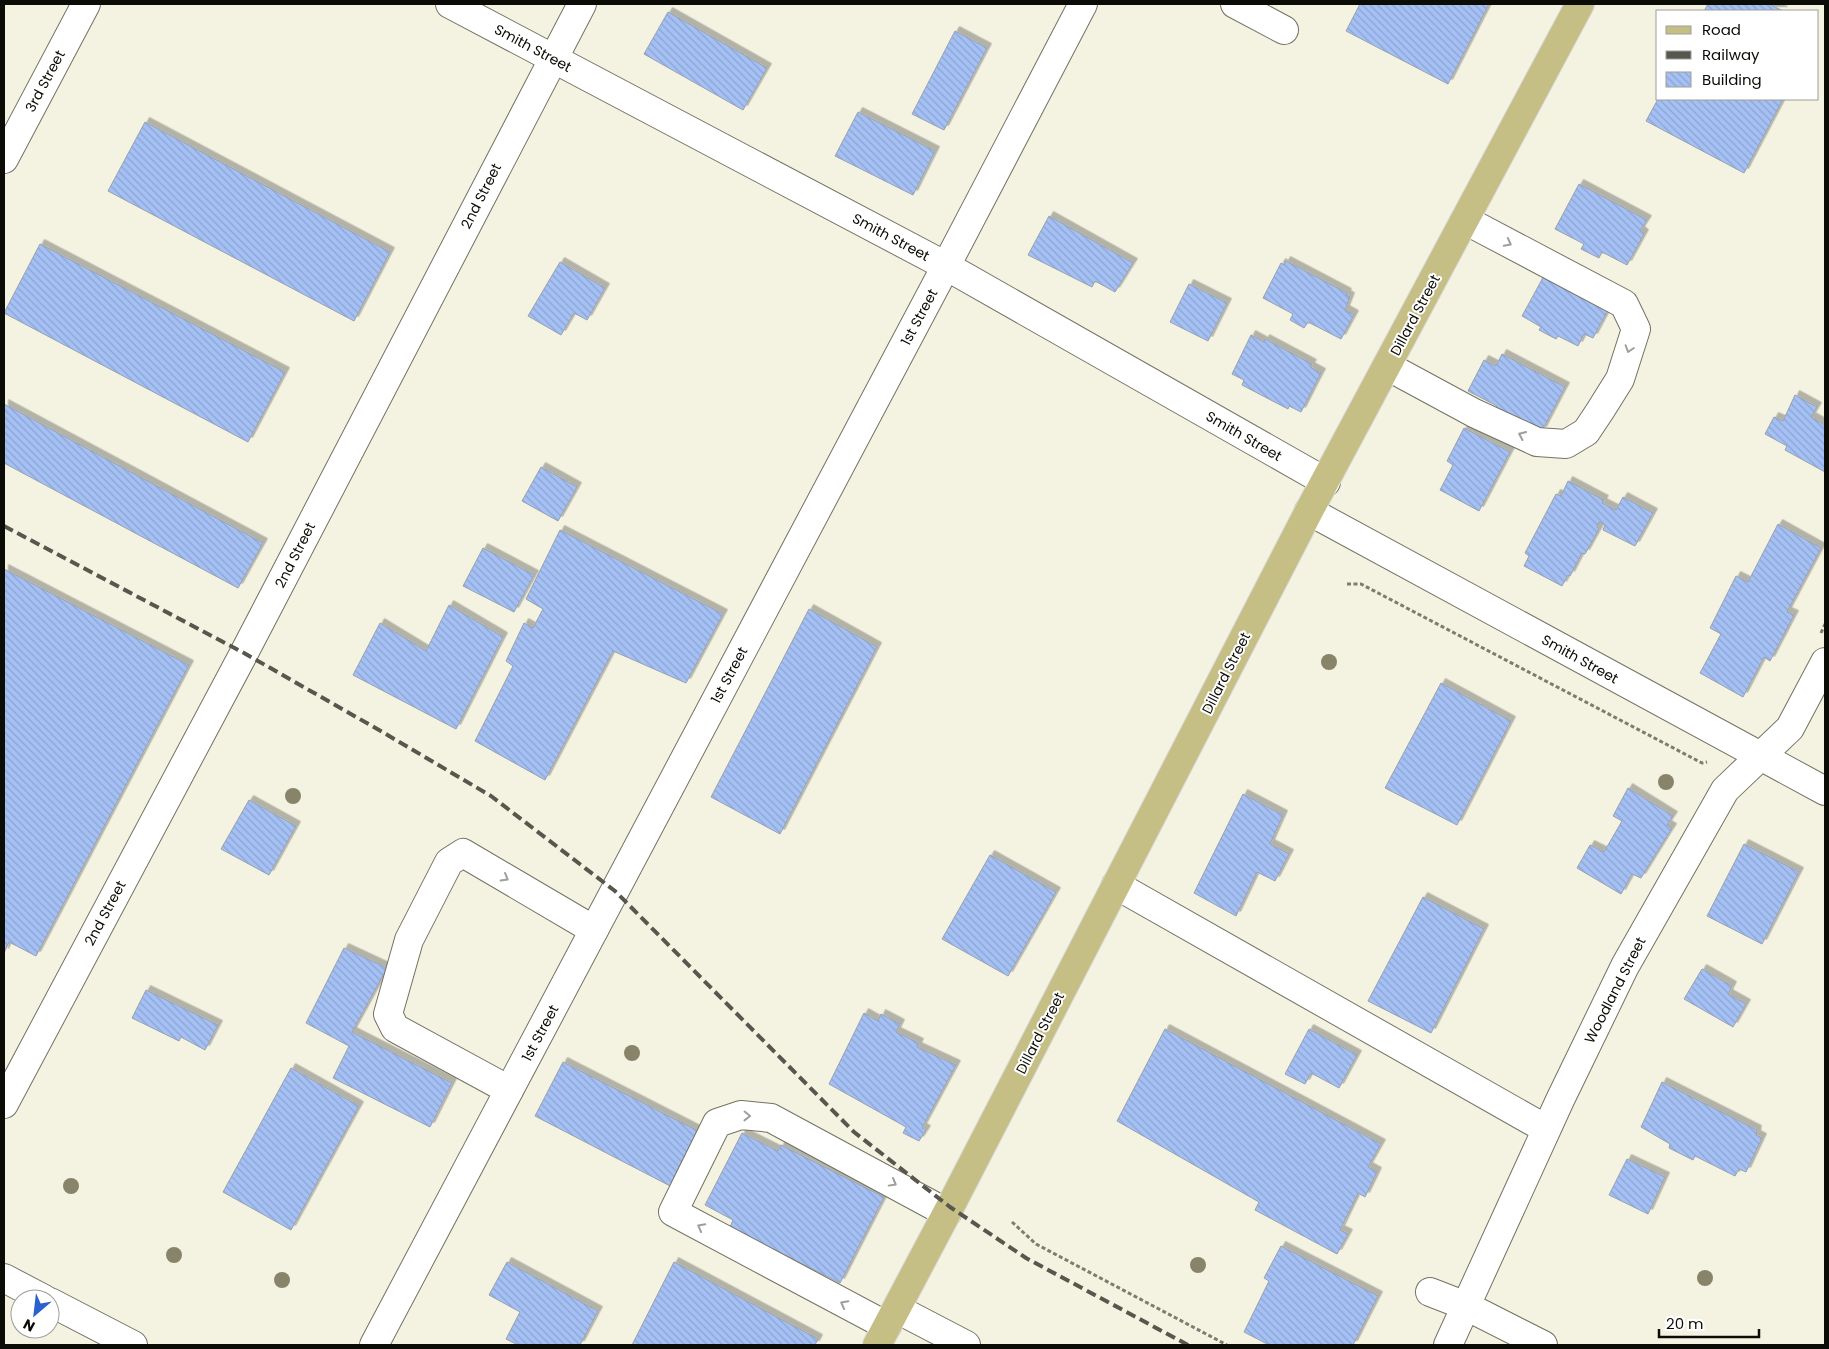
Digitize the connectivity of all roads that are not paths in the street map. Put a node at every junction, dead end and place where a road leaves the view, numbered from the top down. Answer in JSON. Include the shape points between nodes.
{"nodes":[{"id":1,"x":86,"y":4,"type":"edge"},
{"id":2,"x":450,"y":4,"type":"edge"},
{"id":3,"x":582,"y":4,"type":"edge"},
{"id":4,"x":1083,"y":4,"type":"edge"},
{"id":5,"x":1236,"y":4,"type":"edge"},
{"id":6,"x":1580,"y":4,"type":"edge"},
{"id":7,"x":1284,"y":30,"type":"dead end"},
{"id":8,"x":553,"y":58,"type":"junction"},
{"id":9,"x":4,"y":159,"type":"edge"},
{"id":10,"x":1465,"y":220,"type":"junction"},
{"id":11,"x":946,"y":266,"type":"junction"},
{"id":12,"x":1387,"y":366,"type":"junction"},
{"id":13,"x":1326,"y":482,"type":"junction"},
{"id":14,"x":1309,"y":511,"type":"junction"},
{"id":15,"x":1825,"y":662,"type":"edge"},
{"id":16,"x":1759,"y":756,"type":"junction"},
{"id":17,"x":1825,"y":791,"type":"edge"},
{"id":18,"x":1116,"y":885,"type":"junction"},
{"id":19,"x":594,"y":930,"type":"junction"},
{"id":20,"x":509,"y":1090,"type":"junction"},
{"id":21,"x":4,"y":1104,"type":"edge"},
{"id":22,"x":1546,"y":1129,"type":"junction"},
{"id":23,"x":947,"y":1213,"type":"junction"},
{"id":24,"x":4,"y":1278,"type":"edge"},
{"id":25,"x":25,"y":1289,"type":"edge"},
{"id":26,"x":1430,"y":1292,"type":"dead end"},
{"id":27,"x":1466,"y":1306,"type":"junction"},
{"id":28,"x":60,"y":1307,"type":"edge"},
{"id":29,"x":887,"y":1327,"type":"edge"},
{"id":30,"x":133,"y":1345,"type":"edge"},
{"id":31,"x":374,"y":1345,"type":"edge"},
{"id":32,"x":966,"y":1345,"type":"edge"},
{"id":33,"x":1448,"y":1345,"type":"edge"},
{"id":34,"x":1543,"y":1345,"type":"edge"}],
"edges":[{"from":1,"to":9,"type":"street","name":"3rd Street"},
{"from":2,"to":8,"type":"street","name":"Smith Street"},
{"from":3,"to":8,"type":"street","name":"2nd Street"},
{"from":4,"to":11,"type":"street","name":"1st Street"},
{"from":5,"to":7,"type":"street"},
{"from":6,"to":10,"type":"main road","name":"Dillard Street"},
{"from":8,"to":11,"type":"street","name":"Smith Street"},
{"from":8,"to":21,"type":"street","name":"2nd Street","via":[[244,653]]},
{"from":10,"to":12,"type":"main road","name":"Dillard Street"},
{"from":10,"to":12,"type":"street","one_way":true,"via":[[1624,304],[1636,329],[1620,379],[1586,432],[1566,444],[1537,442],[1474,413]]},
{"from":11,"to":13,"type":"street","name":"Smith Street"},
{"from":11,"to":19,"type":"street","name":"1st Street"},
{"from":12,"to":13,"type":"main road","name":"Dillard Street"},
{"from":13,"to":14,"type":"main road","name":"Dillard Street"},
{"from":14,"to":16,"type":"street","name":"Smith Street"},
{"from":14,"to":18,"type":"main road","name":"Dillard Street"},
{"from":15,"to":16,"type":"street","name":"Woodland Street","via":[[1790,728]]},
{"from":16,"to":17,"type":"street","name":"Smith Street"},
{"from":16,"to":22,"type":"street","name":"Woodland Street","via":[[1725,790],[1625,966]]},
{"from":18,"to":22,"type":"street"},
{"from":18,"to":23,"type":"main road","name":"Dillard Street"},
{"from":19,"to":20,"type":"street","name":"1st Street"},
{"from":20,"to":19,"type":"street","one_way":true,"via":[[395,1028],[388,1014],[409,940],[449,862],[463,853]]},
{"from":20,"to":31,"type":"street","name":"1st Street"},
{"from":22,"to":27,"type":"street","name":"Woodland Street"},
{"from":23,"to":29,"type":"main road","name":"Dillard Street"},
{"from":29,"to":23,"type":"street","one_way":true,"via":[[673,1212],[717,1123],[741,1115],[771,1118]]},
{"from":24,"to":25,"type":"street"},
{"from":26,"to":27,"type":"street"},
{"from":27,"to":33,"type":"street","name":"Woodland Street"},
{"from":27,"to":34,"type":"street"},
{"from":28,"to":30,"type":"street"},
{"from":29,"to":32,"type":"street"}]}
